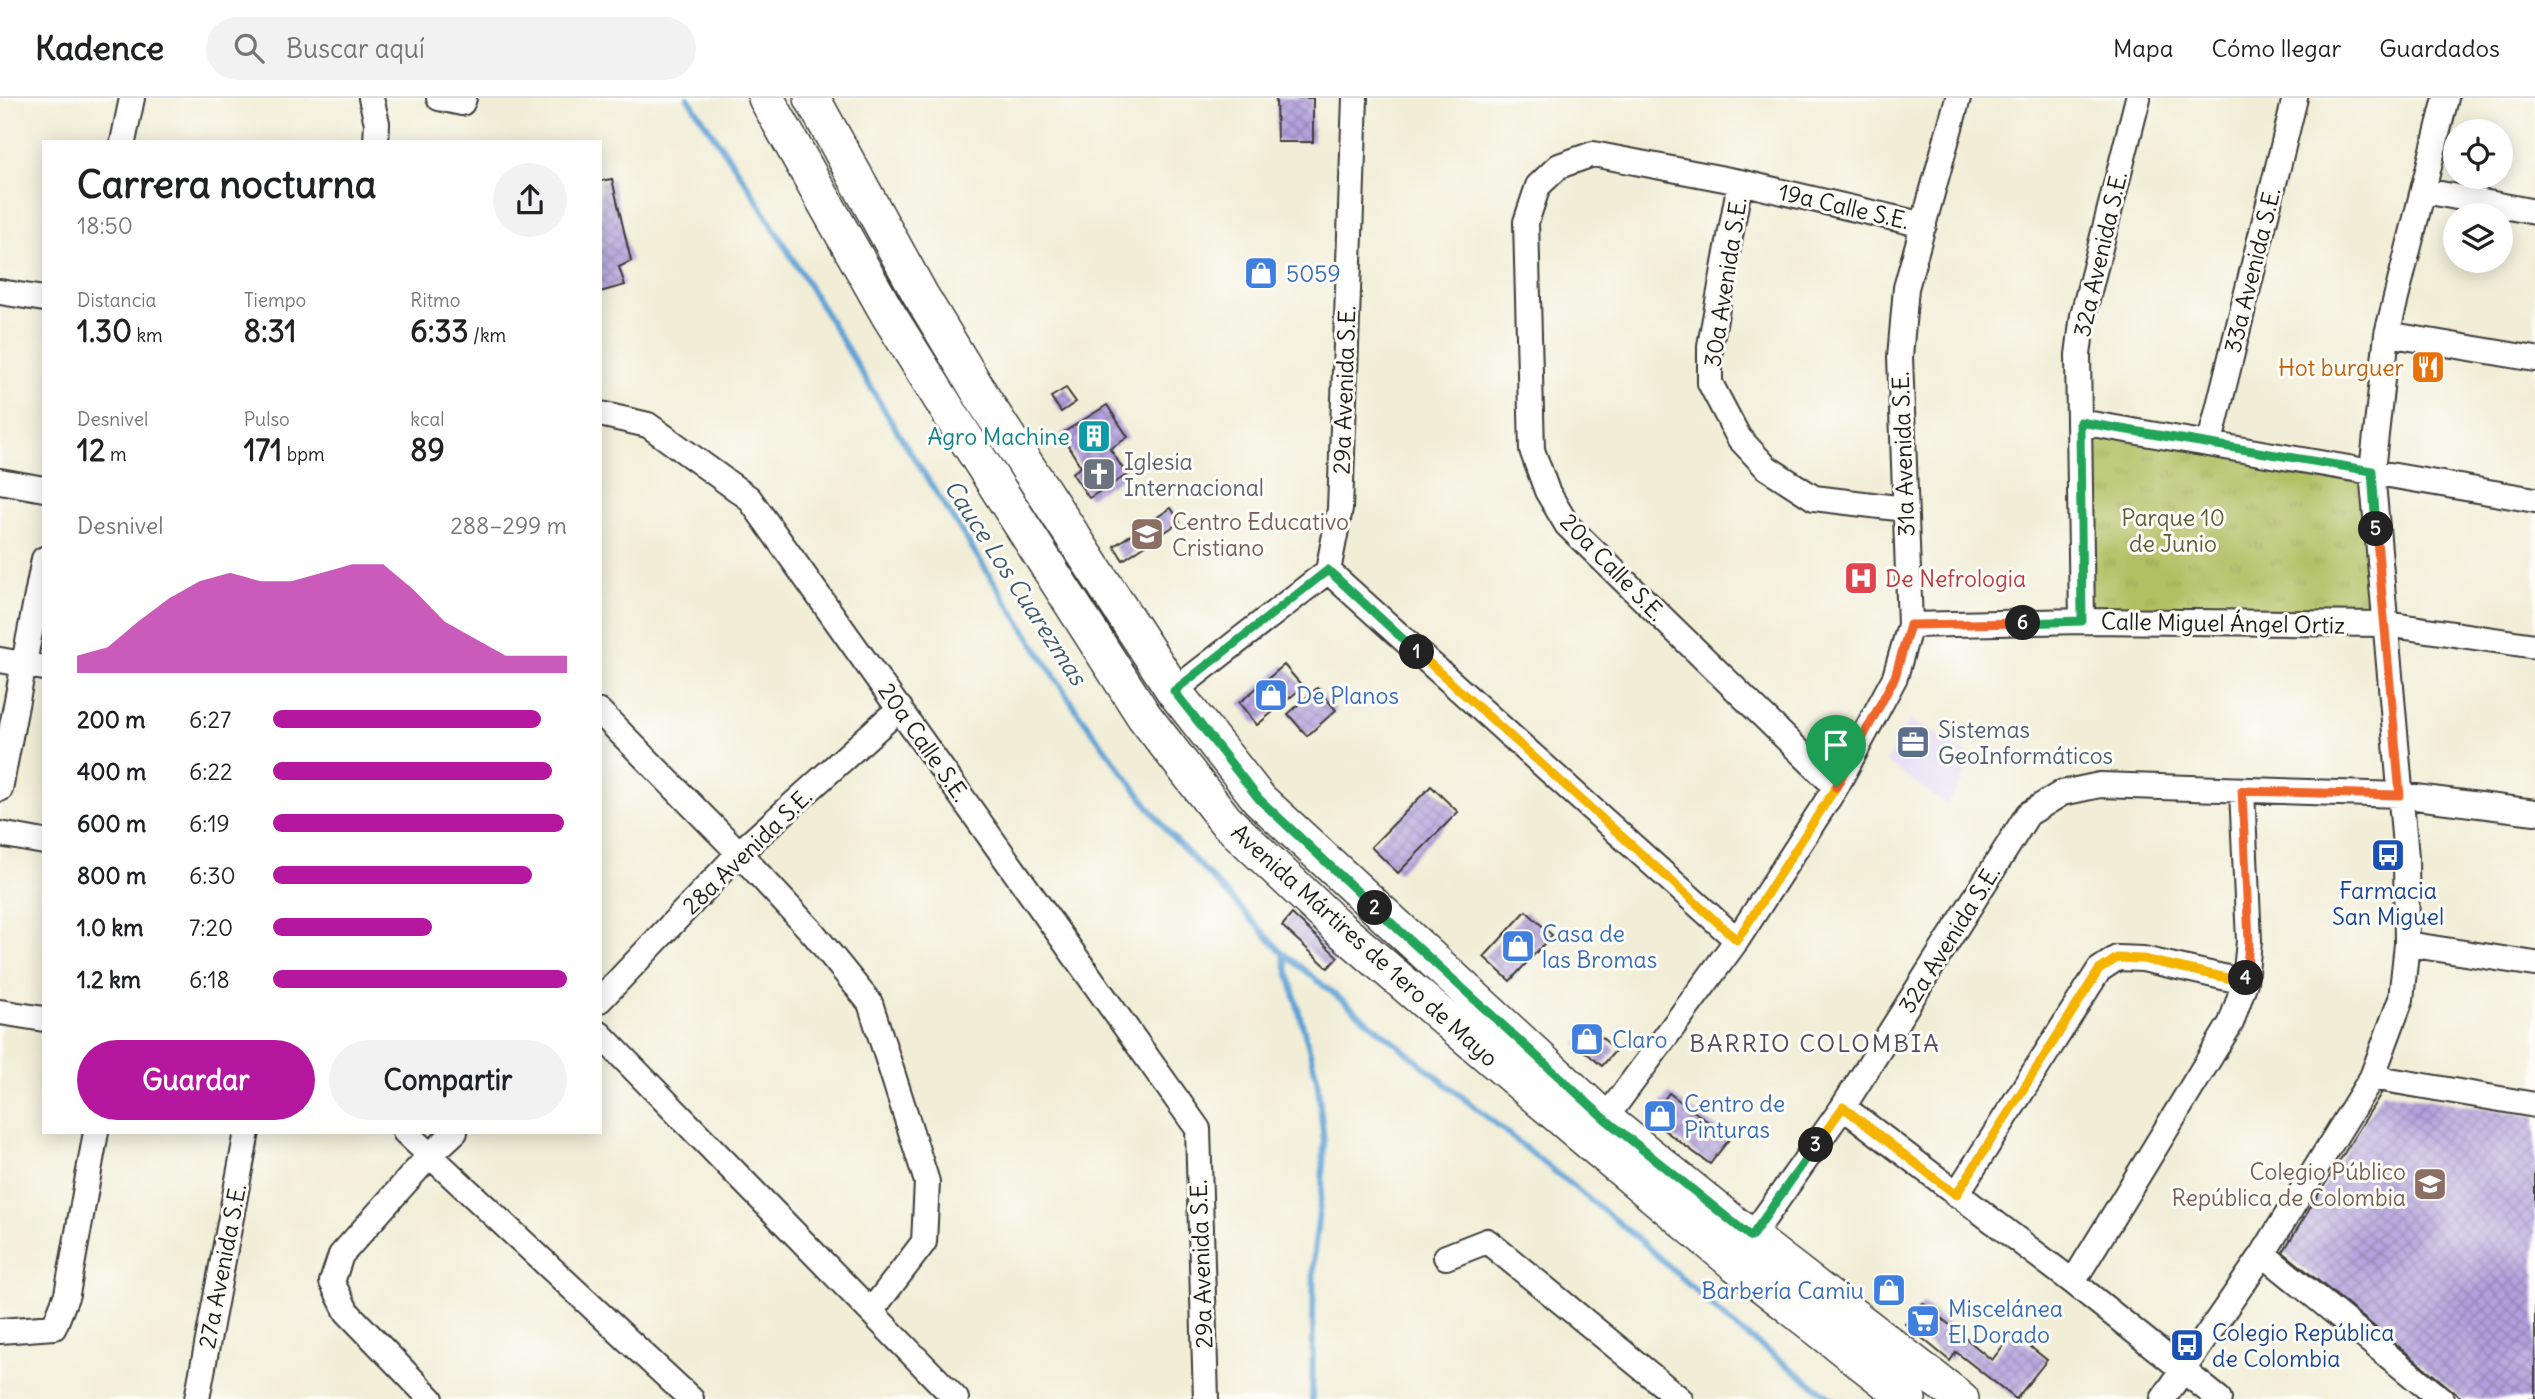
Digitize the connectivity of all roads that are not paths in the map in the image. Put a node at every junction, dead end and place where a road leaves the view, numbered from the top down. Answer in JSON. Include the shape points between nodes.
{"nodes":[{"id":1,"x":132,"y":98,"type":"edge"},
{"id":2,"x":371,"y":98,"type":"edge"},
{"id":3,"x":439,"y":98,"type":"edge"},
{"id":4,"x":464,"y":98,"type":"edge"},
{"id":5,"x":812,"y":98,"type":"edge"},
{"id":6,"x":1355,"y":98,"type":"edge"},
{"id":7,"x":1958,"y":98,"type":"edge"},
{"id":8,"x":2138,"y":98,"type":"edge"},
{"id":9,"x":2295,"y":98,"type":"edge"},
{"id":10,"x":2446,"y":98,"type":"edge"},
{"id":11,"x":771,"y":100,"type":"edge"},
{"id":12,"x":123,"y":140,"type":"edge"},
{"id":13,"x":376,"y":140,"type":"edge"},
{"id":14,"x":1559,"y":166,"type":"joint"},
{"id":15,"x":1740,"y":182,"type":"junction"},
{"id":16,"x":2425,"y":191,"type":"junction"},
{"id":17,"x":2535,"y":212,"type":"edge"},
{"id":18,"x":1924,"y":225,"type":"junction"},
{"id":19,"x":0,"y":292,"type":"edge"},
{"id":20,"x":920,"y":294,"type":"junction"},
{"id":21,"x":42,"y":299,"type":"edge"},
{"id":22,"x":888,"y":314,"type":"junction"},
{"id":23,"x":2387,"y":334,"type":"junction"},
{"id":24,"x":2535,"y":359,"type":"edge"},
{"id":25,"x":602,"y":414,"type":"edge"},
{"id":26,"x":2080,"y":422,"type":"junction"},
{"id":27,"x":2210,"y":442,"type":"junction"},
{"id":28,"x":2372,"y":471,"type":"junction"},
{"id":29,"x":0,"y":481,"type":"edge"},
{"id":30,"x":42,"y":489,"type":"edge"},
{"id":31,"x":2535,"y":500,"type":"edge"},
{"id":32,"x":1905,"y":509,"type":"junction"},
{"id":33,"x":1328,"y":570,"type":"junction"},
{"id":34,"x":42,"y":581,"type":"edge"},
{"id":35,"x":2082,"y":621,"type":"junction"},
{"id":36,"x":2386,"y":624,"type":"junction"},
{"id":37,"x":1910,"y":625,"type":"junction"},
{"id":38,"x":2535,"y":646,"type":"edge"},
{"id":39,"x":0,"y":660,"type":"edge"},
{"id":40,"x":34,"y":667,"type":"edge"},
{"id":41,"x":1174,"y":691,"type":"junction"},
{"id":42,"x":900,"y":708,"type":"junction"},
{"id":43,"x":602,"y":714,"type":"edge"},
{"id":44,"x":1836,"y":787,"type":"junction"},
{"id":45,"x":0,"y":789,"type":"edge"},
{"id":46,"x":2242,"y":791,"type":"junction"},
{"id":47,"x":2400,"y":795,"type":"junction"},
{"id":48,"x":2535,"y":812,"type":"edge"},
{"id":49,"x":0,"y":834,"type":"edge"},
{"id":50,"x":42,"y":842,"type":"edge"},
{"id":51,"x":739,"y":853,"type":"junction"},
{"id":52,"x":1737,"y":940,"type":"junction"},
{"id":53,"x":2407,"y":944,"type":"junction"},
{"id":54,"x":2535,"y":964,"type":"edge"},
{"id":55,"x":2245,"y":982,"type":"junction"},
{"id":56,"x":602,"y":998,"type":"edge"},
{"id":57,"x":0,"y":1012,"type":"edge"},
{"id":58,"x":42,"y":1019,"type":"edge"},
{"id":59,"x":602,"y":1036,"type":"edge"},
{"id":60,"x":2372,"y":1077,"type":"junction"},
{"id":61,"x":2535,"y":1105,"type":"edge"},
{"id":62,"x":1843,"y":1107,"type":"junction"},
{"id":63,"x":1198,"y":1129,"type":"joint"},
{"id":64,"x":1597,"y":1130,"type":"junction"},
{"id":65,"x":96,"y":1134,"type":"edge"},
{"id":66,"x":247,"y":1134,"type":"edge"},
{"id":67,"x":407,"y":1134,"type":"edge"},
{"id":68,"x":453,"y":1134,"type":"edge"},
{"id":69,"x":429,"y":1156,"type":"junction"},
{"id":70,"x":1956,"y":1195,"type":"junction"},
{"id":71,"x":1751,"y":1237,"type":"junction"},
{"id":72,"x":2263,"y":1254,"type":"junction"},
{"id":73,"x":1446,"y":1257,"type":"dead end"},
{"id":74,"x":2073,"y":1282,"type":"junction"},
{"id":75,"x":872,"y":1310,"type":"junction"},
{"id":76,"x":0,"y":1331,"type":"edge"},
{"id":77,"x":2183,"y":1371,"type":"junction"},
{"id":78,"x":197,"y":1399,"type":"edge"},
{"id":79,"x":430,"y":1399,"type":"edge"},
{"id":80,"x":691,"y":1399,"type":"edge"},
{"id":81,"x":956,"y":1399,"type":"edge"},
{"id":82,"x":1206,"y":1399,"type":"edge"},
{"id":83,"x":1680,"y":1399,"type":"edge"},
{"id":84,"x":1908,"y":1399,"type":"edge"},
{"id":85,"x":1961,"y":1399,"type":"edge"},
{"id":86,"x":2163,"y":1399,"type":"edge"},
{"id":87,"x":2219,"y":1399,"type":"edge"},
{"id":88,"x":2441,"y":1399,"type":"edge"}],
"edges":[{"from":1,"to":12,"type":"street"},
{"from":2,"to":13,"type":"street"},
{"from":3,"to":4,"type":"street","via":[[462,103]]},
{"from":5,"to":20,"type":"main road","name":"Avenida Mártires de 1ero de Mayo"},
{"from":6,"to":33,"type":"street","name":"29a Avenida S.E.","via":[[1340,509]]},
{"from":7,"to":18,"type":"street","name":"31a Avenida S.E."},
{"from":8,"to":26,"type":"street","name":"32a Avenida S.E.","via":[[2082,315]]},
{"from":9,"to":27,"type":"street","name":"33a Avenida S.E."},
{"from":10,"to":16,"type":"street"},
{"from":11,"to":22,"type":"main road","name":"Avenida Mártires de 1ero de Mayo"},
{"from":14,"to":15,"type":"street","name":"19a Calle S.E.","via":[[1592,155]]},
{"from":14,"to":44,"type":"street","name":"20a Calle S.E.","via":[[1538,186],[1526,222],[1532,450],[1547,491],[1567,526]]},
{"from":15,"to":18,"type":"street","name":"19a Calle S.E."},
{"from":15,"to":32,"type":"street","name":"30a Avenida S.E.","via":[[1710,346],[1710,383],[1739,438],[1766,467],[1814,498]]},
{"from":16,"to":17,"type":"street"},
{"from":16,"to":23,"type":"street"},
{"from":18,"to":32,"type":"street","name":"31a Avenida S.E.","via":[[1906,288],[1900,357]]},
{"from":19,"to":21,"type":"street"},
{"from":20,"to":22,"type":"main road"},
{"from":20,"to":41,"type":"main road","name":"Avenida Mártires de 1ero de Mayo"},
{"from":22,"to":64,"type":"main road","name":"Avenida Mártires de 1ero de Mayo","via":[[1144,716],[1225,820],[1339,928]]},
{"from":23,"to":24,"type":"street"},
{"from":23,"to":28,"type":"street"},
{"from":25,"to":42,"type":"street","name":"20a Calle S.E.","via":[[648,425],[749,498]]},
{"from":26,"to":27,"type":"street"},
{"from":26,"to":35,"type":"street","name":"32a Avenida S.E."},
{"from":27,"to":28,"type":"street"},
{"from":28,"to":31,"type":"street"},
{"from":28,"to":36,"type":"street"},
{"from":29,"to":30,"type":"street"},
{"from":32,"to":37,"type":"street","name":"31a Avenida S.E."},
{"from":33,"to":41,"type":"street"},
{"from":33,"to":52,"type":"street"},
{"from":34,"to":40,"type":"street"},
{"from":35,"to":36,"type":"street","name":"Calle Miguel Ángel Ortiz"},
{"from":35,"to":37,"type":"street","name":"Calle Miguel Ángel Ortiz"},
{"from":36,"to":38,"type":"street","name":"Calle Miguel Ángel Ortiz"},
{"from":36,"to":47,"type":"street"},
{"from":37,"to":44,"type":"street","name":"31a Avenida S.E.","via":[[1895,677]]},
{"from":39,"to":40,"type":"street"},
{"from":40,"to":45,"type":"street"},
{"from":41,"to":64,"type":"main road","name":"Avenida Mártires de 1ero de Mayo","via":[[1259,799]]},
{"from":42,"to":51,"type":"street","name":"28a Avenida S.E."},
{"from":42,"to":63,"type":"street","name":"20a Calle S.E."},
{"from":43,"to":51,"type":"street"},
{"from":44,"to":52,"type":"street","name":"31a Avenida S.E."},
{"from":46,"to":47,"type":"street"},
{"from":46,"to":55,"type":"street","via":[[2249,942]]},
{"from":46,"to":62,"type":"street","name":"32a Avenida S.E.","via":[[2100,785],[2062,793],[2028,814]]},
{"from":47,"to":48,"type":"street"},
{"from":47,"to":53,"type":"street"},
{"from":49,"to":50,"type":"street"},
{"from":51,"to":56,"type":"street","name":"28a Avenida S.E."},
{"from":51,"to":75,"type":"street","via":[[870,1003],[927,1182],[924,1242]]},
{"from":52,"to":64,"type":"street","name":"31a Avenida S.E."},
{"from":53,"to":54,"type":"street"},
{"from":53,"to":60,"type":"street","via":[[2401,999]]},
{"from":55,"to":70,"type":"street","via":[[2143,959],[2117,958],[2099,970]]},
{"from":55,"to":74,"type":"street","via":[[2231,1023]]},
{"from":57,"to":58,"type":"street"},
{"from":59,"to":75,"type":"street"},
{"from":60,"to":61,"type":"street"},
{"from":60,"to":72,"type":"street"},
{"from":62,"to":70,"type":"street"},
{"from":62,"to":71,"type":"street","name":"32a Avenida S.E."},
{"from":63,"to":82,"type":"street","name":"29a Avenida S.E."},
{"from":64,"to":71,"type":"main road","name":"Avenida Mártires de 1ero de Mayo"},
{"from":64,"to":84,"type":"main road","name":"Avenida Mártires de 1ero de Mayo","via":[[1733,1262]]},
{"from":65,"to":76,"type":"street","via":[[67,1294],[54,1327]]},
{"from":66,"to":78,"type":"street","name":"27a Avenida S.E."},
{"from":67,"to":69,"type":"street"},
{"from":68,"to":69,"type":"street"},
{"from":69,"to":79,"type":"street","via":[[341,1255],[332,1282],[347,1312]]},
{"from":69,"to":80,"type":"street"},
{"from":70,"to":74,"type":"street"},
{"from":71,"to":85,"type":"main road","name":"Avenida Mártires de 1ero de Mayo"},
{"from":72,"to":77,"type":"street"},
{"from":72,"to":88,"type":"street"},
{"from":73,"to":83,"type":"street","via":[[1487,1241]]},
{"from":74,"to":77,"type":"street"},
{"from":75,"to":81,"type":"street"},
{"from":77,"to":86,"type":"street"},
{"from":77,"to":87,"type":"street"}]}
